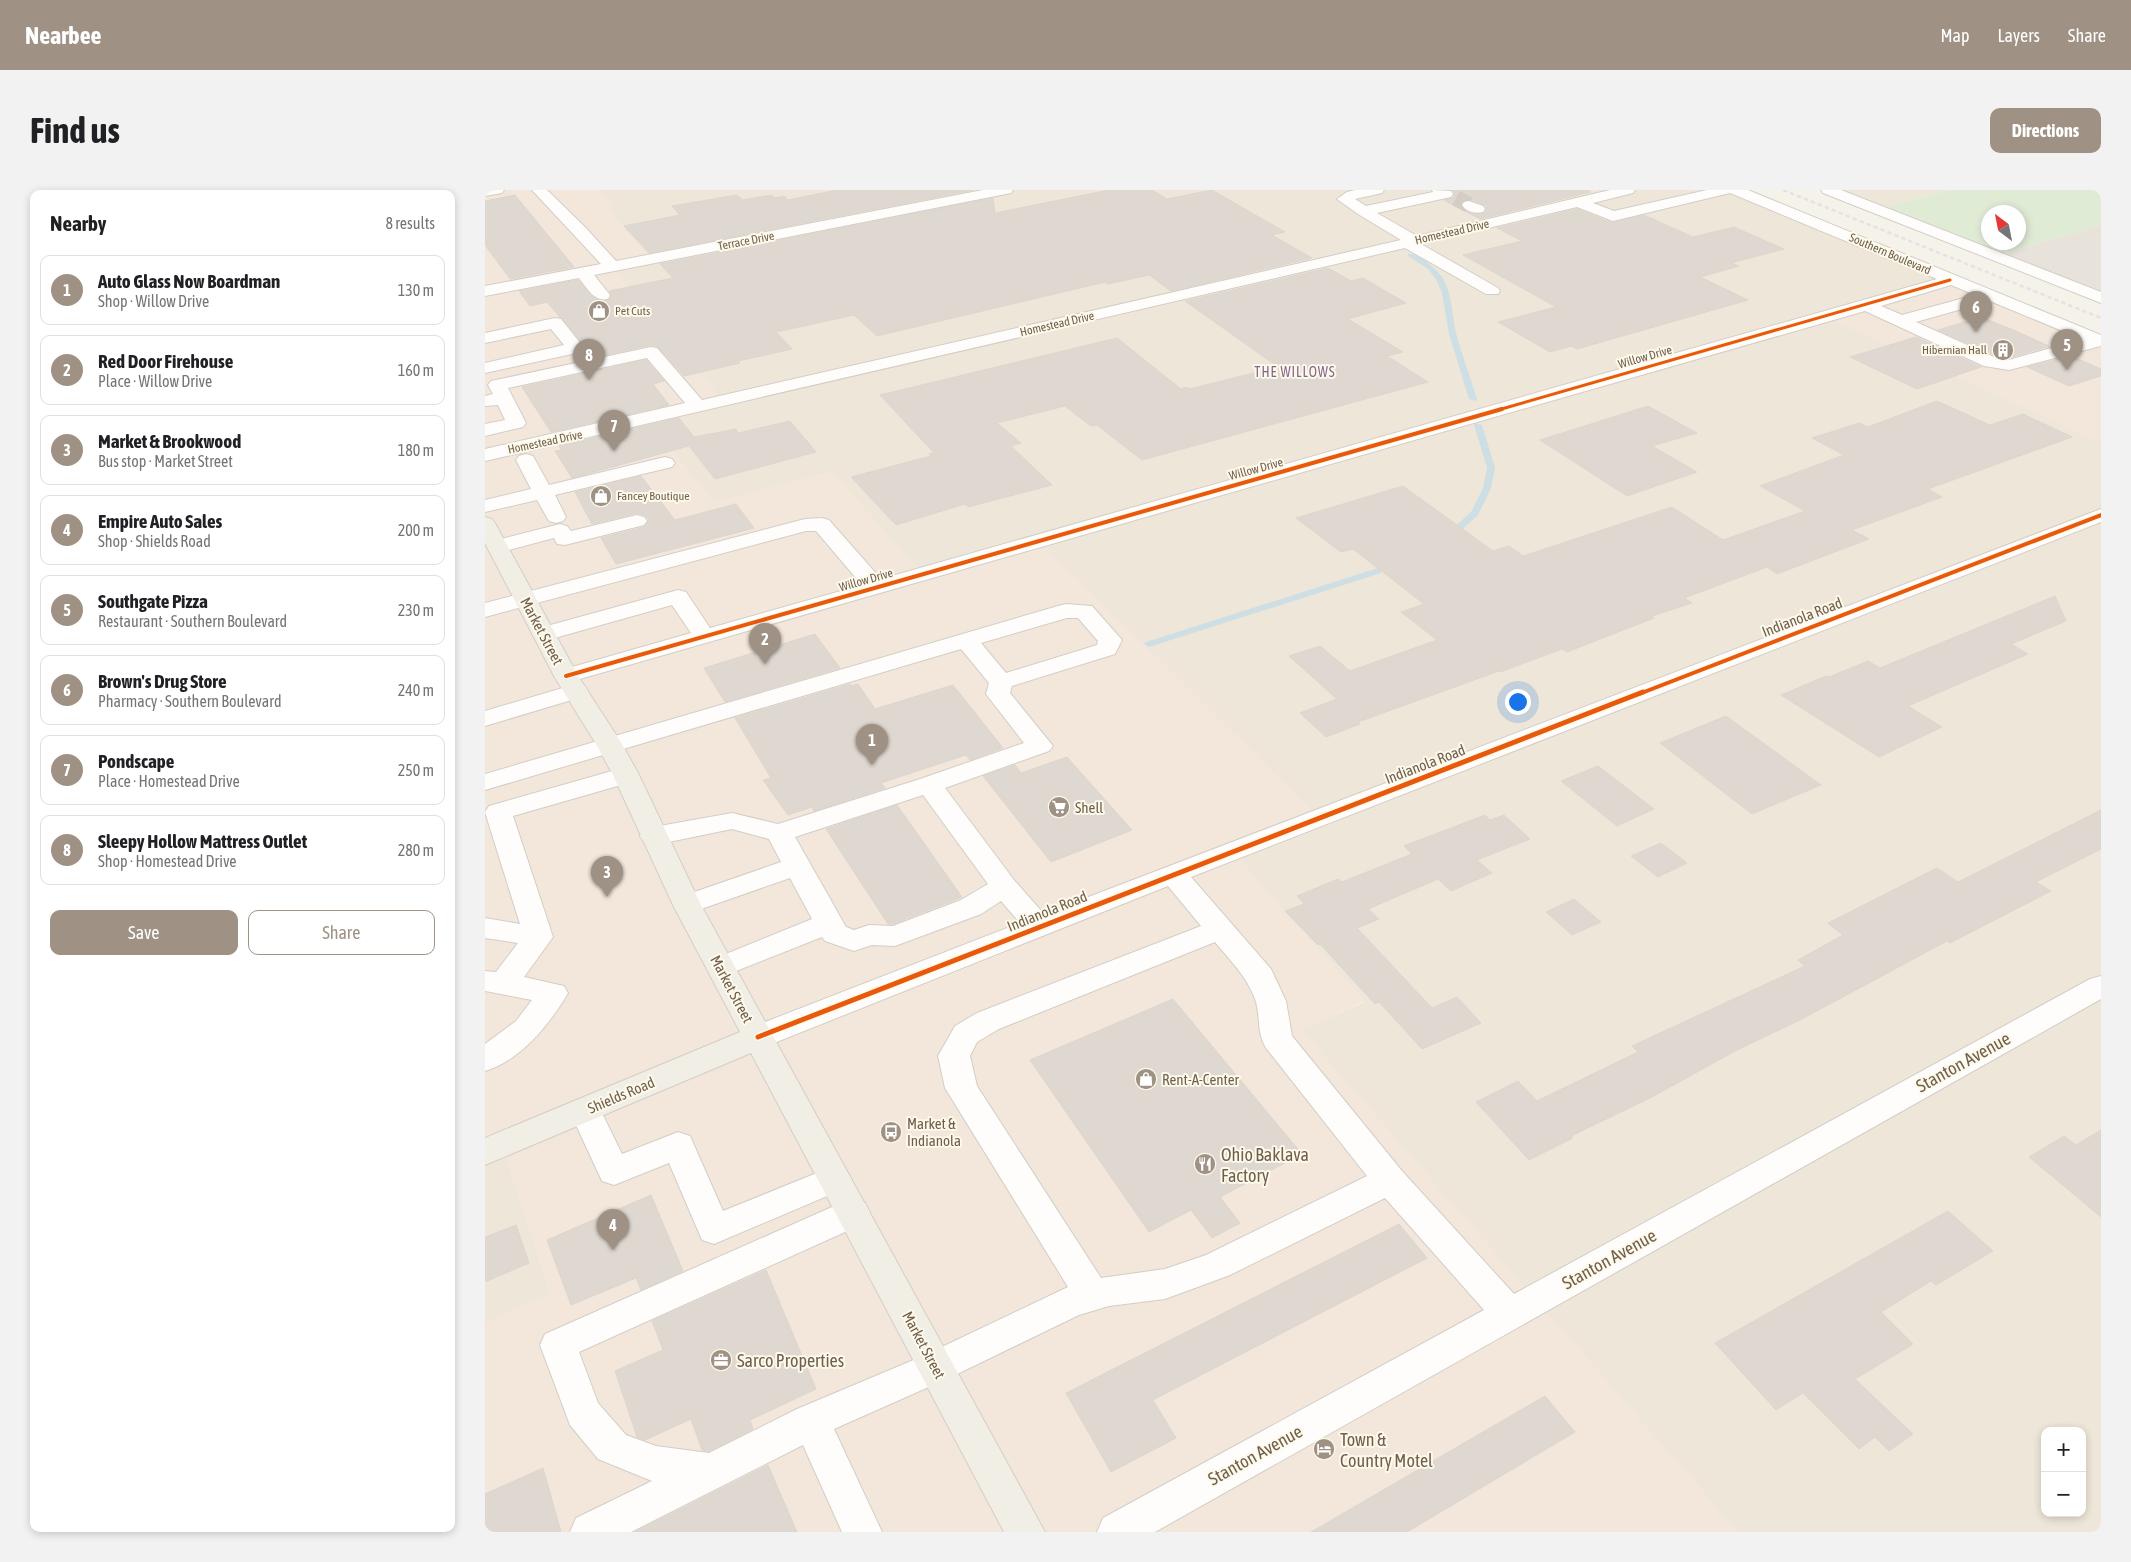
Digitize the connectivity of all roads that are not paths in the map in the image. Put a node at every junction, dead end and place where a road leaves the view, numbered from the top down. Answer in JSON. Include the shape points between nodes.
{"nodes":[{"id":1,"x":497,"y":190,"type":"edge"},
{"id":2,"x":539,"y":190,"type":"edge"},
{"id":3,"x":1006,"y":190,"type":"edge"},
{"id":4,"x":1377,"y":190,"type":"edge"},
{"id":5,"x":1628,"y":190,"type":"edge"},
{"id":6,"x":1726,"y":190,"type":"edge"},
{"id":7,"x":1735,"y":190,"type":"edge"},
{"id":8,"x":1827,"y":190,"type":"edge"},
{"id":9,"x":485,"y":192,"type":"edge"},
{"id":10,"x":1447,"y":194,"type":"tunnel mouth"},
{"id":11,"x":1577,"y":202,"type":"junction"},
{"id":12,"x":1468,"y":209,"type":"tunnel mouth"},
{"id":13,"x":1363,"y":212,"type":"junction"},
{"id":14,"x":1502,"y":221,"type":"junction"},
{"id":15,"x":1411,"y":224,"type":"dead end"},
{"id":16,"x":1392,"y":228,"type":"junction"},
{"id":17,"x":1410,"y":242,"type":"junction"},
{"id":18,"x":612,"y":266,"type":"junction"},
{"id":19,"x":583,"y":272,"type":"junction"},
{"id":20,"x":1951,"y":280,"type":"junction"},
{"id":21,"x":485,"y":291,"type":"edge"},
{"id":22,"x":1491,"y":291,"type":"dead end"},
{"id":23,"x":602,"y":295,"type":"dead end"},
{"id":24,"x":1991,"y":296,"type":"junction"},
{"id":25,"x":2101,"y":298,"type":"edge"},
{"id":26,"x":1865,"y":305,"type":"junction"},
{"id":27,"x":1900,"y":321,"type":"junction"},
{"id":28,"x":485,"y":338,"type":"edge"},
{"id":29,"x":2100,"y":340,"type":"edge"},
{"id":30,"x":485,"y":368,"type":"edge"},
{"id":31,"x":504,"y":398,"type":"junction"},
{"id":32,"x":485,"y":401,"type":"edge"},
{"id":33,"x":698,"y":407,"type":"junction"},
{"id":34,"x":485,"y":430,"type":"edge"},
{"id":35,"x":485,"y":455,"type":"edge"},
{"id":36,"x":526,"y":460,"type":"dead end"},
{"id":37,"x":665,"y":463,"type":"dead end"},
{"id":38,"x":543,"y":492,"type":"junction"},
{"id":39,"x":485,"y":506,"type":"edge"},
{"id":40,"x":2101,"y":515,"type":"edge"},
{"id":41,"x":556,"y":517,"type":"dead end"},
{"id":42,"x":637,"y":521,"type":"dead end"},
{"id":43,"x":492,"y":544,"type":"edge"},
{"id":44,"x":877,"y":588,"type":"junction"},
{"id":45,"x":525,"y":599,"type":"junction"},
{"id":46,"x":485,"y":610,"type":"edge"},
{"id":47,"x":544,"y":634,"type":"junction"},
{"id":48,"x":705,"y":637,"type":"junction"},
{"id":49,"x":966,"y":640,"type":"junction"},
{"id":50,"x":1001,"y":682,"type":"junction"},
{"id":51,"x":571,"y":684,"type":"junction"},
{"id":52,"x":485,"y":719,"type":"edge"},
{"id":53,"x":609,"y":744,"type":"junction"},
{"id":54,"x":626,"y":776,"type":"junction"},
{"id":55,"x":486,"y":778,"type":"edge"},
{"id":56,"x":929,"y":785,"type":"junction"},
{"id":57,"x":491,"y":813,"type":"edge"},
{"id":58,"x":779,"y":833,"type":"junction"},
{"id":59,"x":654,"y":836,"type":"junction"},
{"id":60,"x":797,"y":866,"type":"junction"},
{"id":61,"x":1173,"y":874,"type":"junction"},
{"id":62,"x":1004,"y":886,"type":"junction"},
{"id":63,"x":687,"y":905,"type":"junction"},
{"id":64,"x":829,"y":923,"type":"junction"},
{"id":65,"x":1039,"y":927,"type":"junction"},
{"id":66,"x":485,"y":928,"type":"edge"},
{"id":67,"x":1220,"y":929,"type":"junction"},
{"id":68,"x":539,"y":937,"type":"junction"},
{"id":69,"x":721,"y":967,"type":"junction"},
{"id":70,"x":494,"y":983,"type":"edge"},
{"id":71,"x":2101,"y":986,"type":"edge"},
{"id":72,"x":758,"y":1037,"type":"junction"},
{"id":73,"x":485,"y":1060,"type":"edge"},
{"id":74,"x":585,"y":1110,"type":"junction"},
{"id":75,"x":485,"y":1152,"type":"edge"},
{"id":76,"x":834,"y":1179,"type":"junction"},
{"id":77,"x":1390,"y":1180,"type":"junction"},
{"id":78,"x":853,"y":1213,"type":"junction"},
{"id":79,"x":1093,"y":1296,"type":"junction"},
{"id":80,"x":1510,"y":1314,"type":"junction"},
{"id":81,"x":936,"y":1367,"type":"junction"},
{"id":82,"x":811,"y":1421,"type":"junction"},
{"id":83,"x":710,"y":1472,"type":"junction"},
{"id":84,"x":591,"y":1532,"type":"edge"},
{"id":85,"x":861,"y":1532,"type":"edge"},
{"id":86,"x":1025,"y":1532,"type":"edge"},
{"id":87,"x":1117,"y":1532,"type":"edge"}],
"edges":[{"from":1,"to":9,"type":"street"},
{"from":2,"to":18,"type":"street"},
{"from":3,"to":18,"type":"street","name":"Terrace Drive"},
{"from":4,"to":13,"type":"street","via":[[1343,199]]},
{"from":5,"to":11,"type":"street","name":"Homestead Drive"},
{"from":6,"to":11,"type":"street","via":[[1613,216]]},
{"from":7,"to":20,"type":"street","name":"Southern Boulevard"},
{"from":8,"to":25,"type":"street"},
{"from":10,"to":13,"type":"street"},
{"from":11,"to":14,"type":"street","name":"Homestead Drive"},
{"from":12,"to":14,"type":"street"},
{"from":13,"to":16,"type":"street"},
{"from":14,"to":17,"type":"street","name":"Homestead Drive"},
{"from":15,"to":16,"type":"street"},
{"from":16,"to":17,"type":"street"},
{"from":17,"to":22,"type":"street"},
{"from":17,"to":33,"type":"street","name":"Homestead Drive"},
{"from":18,"to":19,"type":"street","name":"Terrace Drive"},
{"from":19,"to":21,"type":"street","name":"Terrace Drive"},
{"from":19,"to":23,"type":"street"},
{"from":20,"to":24,"type":"street","name":"Southern Boulevard"},
{"from":20,"to":26,"type":"street","name":"Willow Drive"},
{"from":24,"to":27,"type":"street"},
{"from":24,"to":29,"type":"street","name":"Southern Boulevard"},
{"from":26,"to":27,"type":"street"},
{"from":26,"to":44,"type":"street","name":"Willow Drive"},
{"from":27,"to":29,"type":"street","via":[[1990,362],[2009,365]]},
{"from":28,"to":30,"type":"street","via":[[555,323],[575,348]]},
{"from":31,"to":32,"type":"street"},
{"from":31,"to":33,"type":"street","via":[[497,385],[651,352]]},
{"from":31,"to":34,"type":"street","via":[[516,423]]},
{"from":33,"to":35,"type":"street","name":"Homestead Drive"},
{"from":36,"to":38,"type":"street"},
{"from":37,"to":38,"type":"street"},
{"from":38,"to":39,"type":"street"},
{"from":38,"to":41,"type":"street"},
{"from":40,"to":61,"type":"street","name":"Indianola Road"},
{"from":42,"to":43,"type":"street","via":[[565,539],[560,530]]},
{"from":43,"to":45,"type":"main road","name":"Market Street"},
{"from":44,"to":45,"type":"street","via":[[822,524],[805,525]]},
{"from":44,"to":48,"type":"street","name":"Willow Drive"},
{"from":45,"to":46,"type":"street"},
{"from":45,"to":47,"type":"main road","name":"Market Street"},
{"from":47,"to":48,"type":"street","via":[[678,597]]},
{"from":47,"to":51,"type":"main road","name":"Market Street"},
{"from":48,"to":51,"type":"street","name":"Willow Drive"},
{"from":49,"to":50,"type":"street"},
{"from":49,"to":50,"type":"street","via":[[1066,611],[1084,611],[1109,640],[1107,649]]},
{"from":49,"to":53,"type":"street"},
{"from":50,"to":56,"type":"street","via":[[998,694],[1040,746]]},
{"from":51,"to":52,"type":"street","name":"Willow Drive"},
{"from":51,"to":53,"type":"main road","name":"Market Street"},
{"from":53,"to":54,"type":"main road","name":"Market Street"},
{"from":53,"to":55,"type":"street"},
{"from":54,"to":57,"type":"street"},
{"from":54,"to":59,"type":"main road","name":"Market Street"},
{"from":56,"to":58,"type":"street"},
{"from":56,"to":62,"type":"street"},
{"from":57,"to":68,"type":"street"},
{"from":58,"to":59,"type":"street","via":[[732,821]]},
{"from":58,"to":60,"type":"street"},
{"from":59,"to":63,"type":"main road","name":"Market Street"},
{"from":60,"to":63,"type":"street"},
{"from":60,"to":64,"type":"street"},
{"from":61,"to":65,"type":"street","name":"Indianola Road"},
{"from":61,"to":67,"type":"street"},
{"from":62,"to":64,"type":"street","via":[[971,907],[875,944],[835,934]]},
{"from":62,"to":65,"type":"street"},
{"from":63,"to":69,"type":"main road","name":"Market Street"},
{"from":64,"to":69,"type":"street"},
{"from":65,"to":72,"type":"street","name":"Indianola Road"},
{"from":66,"to":68,"type":"street"},
{"from":67,"to":77,"type":"street","via":[[1260,976],[1271,1001],[1277,1040]]},
{"from":67,"to":79,"type":"street","via":[[988,1021],[966,1034],[954,1056],[961,1088]]},
{"from":68,"to":70,"type":"street"},
{"from":69,"to":72,"type":"main road","name":"Market Street"},
{"from":70,"to":73,"type":"street","via":[[553,993],[527,1029]]},
{"from":71,"to":80,"type":"street","name":"Stanton Avenue"},
{"from":72,"to":74,"type":"main road","name":"Shields Road"},
{"from":72,"to":76,"type":"main road","name":"Market Street"},
{"from":74,"to":75,"type":"main road","name":"Shields Road"},
{"from":74,"to":76,"type":"street","via":[[614,1172],[678,1145],[715,1230]]},
{"from":76,"to":78,"type":"main road","name":"Market Street"},
{"from":77,"to":79,"type":"street","via":[[1218,1265],[1165,1284]]},
{"from":77,"to":80,"type":"street"},
{"from":78,"to":81,"type":"main road","name":"Market Street"},
{"from":78,"to":83,"type":"street","via":[[557,1345],[583,1413],[612,1447],[655,1464]]},
{"from":79,"to":81,"type":"street","via":[[1070,1302]]},
{"from":80,"to":87,"type":"street","name":"Stanton Avenue"},
{"from":81,"to":82,"type":"street"},
{"from":81,"to":86,"type":"main road","name":"Market Street"},
{"from":82,"to":83,"type":"street"},
{"from":82,"to":85,"type":"street"},
{"from":83,"to":84,"type":"street"}]}
